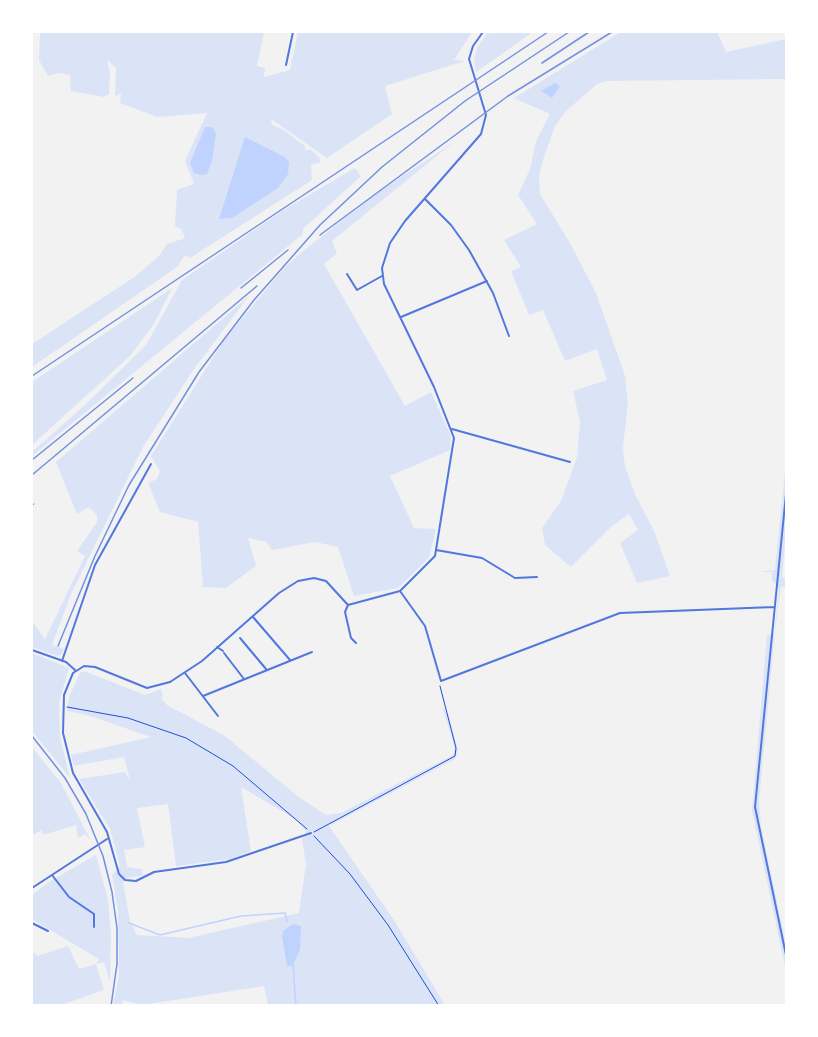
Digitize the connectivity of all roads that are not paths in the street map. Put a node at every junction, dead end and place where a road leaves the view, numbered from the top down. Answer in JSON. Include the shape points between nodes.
{"nodes":[{"id":1,"x":294,"y":32,"type":"edge"},
{"id":2,"x":483,"y":32,"type":"edge"},
{"id":3,"x":286,"y":65,"type":"dead end"},
{"id":4,"x":425,"y":199,"type":"junction"},
{"id":5,"x":347,"y":274,"type":"dead end"},
{"id":6,"x":382,"y":276,"type":"junction"},
{"id":7,"x":487,"y":281,"type":"junction"},
{"id":8,"x":400,"y":317,"type":"junction"},
{"id":9,"x":509,"y":336,"type":"dead end"},
{"id":10,"x":452,"y":429,"type":"junction"},
{"id":11,"x":570,"y":462,"type":"dead end"},
{"id":12,"x":151,"y":464,"type":"dead end"},
{"id":13,"x":786,"y":494,"type":"edge"},
{"id":14,"x":436,"y":550,"type":"junction"},
{"id":15,"x":537,"y":577,"type":"dead end"},
{"id":16,"x":400,"y":591,"type":"junction"},
{"id":17,"x":348,"y":605,"type":"junction"},
{"id":18,"x":774,"y":607,"type":"junction"},
{"id":19,"x":253,"y":617,"type":"junction"},
{"id":20,"x":240,"y":638,"type":"dead end"},
{"id":21,"x":356,"y":643,"type":"dead end"},
{"id":22,"x":217,"y":647,"type":"junction"},
{"id":23,"x":32,"y":650,"type":"edge"},
{"id":24,"x":312,"y":652,"type":"dead end"},
{"id":25,"x":290,"y":660,"type":"junction"},
{"id":26,"x":62,"y":661,"type":"junction"},
{"id":27,"x":266,"y":669,"type":"junction"},
{"id":28,"x":75,"y":670,"type":"junction"},
{"id":29,"x":186,"y":673,"type":"junction"},
{"id":30,"x":244,"y":679,"type":"junction"},
{"id":31,"x":203,"y":696,"type":"junction"},
{"id":32,"x":218,"y":716,"type":"dead end"},
{"id":33,"x":311,"y":833,"type":"road end"},
{"id":34,"x":107,"y":839,"type":"junction"},
{"id":35,"x":52,"y":875,"type":"junction"},
{"id":36,"x":32,"y":888,"type":"edge"},
{"id":37,"x":32,"y":923,"type":"edge"},
{"id":38,"x":94,"y":927,"type":"dead end"},
{"id":39,"x":48,"y":931,"type":"dead end"},
{"id":40,"x":786,"y":955,"type":"edge"}],
"edges":[{"from":1,"to":3,"type":"street"},
{"from":2,"to":4,"type":"street","via":[[472,46],[470,59],[486,115],[481,134]]},
{"from":4,"to":6,"type":"street","via":[[393,236]]},
{"from":4,"to":7,"type":"street","via":[[451,225]]},
{"from":5,"to":6,"type":"street","via":[[357,290]]},
{"from":6,"to":8,"type":"street"},
{"from":7,"to":8,"type":"street"},
{"from":7,"to":9,"type":"street"},
{"from":8,"to":10,"type":"street"},
{"from":10,"to":11,"type":"street"},
{"from":10,"to":14,"type":"street","via":[[454,447]]},
{"from":12,"to":26,"type":"street","via":[[95,565]]},
{"from":13,"to":18,"type":"street"},
{"from":14,"to":15,"type":"street","via":[[482,558],[515,578]]},
{"from":14,"to":16,"type":"street","via":[[432,562]]},
{"from":16,"to":17,"type":"street"},
{"from":16,"to":18,"type":"street","via":[[425,626],[441,681],[627,612]]},
{"from":17,"to":19,"type":"street","via":[[326,581],[306,579],[288,585]]},
{"from":17,"to":21,"type":"street","via":[[345,612],[351,638]]},
{"from":18,"to":40,"type":"street","via":[[755,807]]},
{"from":19,"to":22,"type":"street"},
{"from":19,"to":25,"type":"street"},
{"from":20,"to":27,"type":"street"},
{"from":22,"to":29,"type":"street"},
{"from":22,"to":30,"type":"street"},
{"from":23,"to":26,"type":"street"},
{"from":24,"to":25,"type":"street"},
{"from":25,"to":27,"type":"street"},
{"from":26,"to":28,"type":"street"},
{"from":27,"to":30,"type":"street"},
{"from":28,"to":29,"type":"street","via":[[95,667],[147,688]]},
{"from":28,"to":34,"type":"street","via":[[65,691],[63,733],[73,773],[107,832]]},
{"from":29,"to":31,"type":"street"},
{"from":30,"to":31,"type":"street"},
{"from":31,"to":32,"type":"street"},
{"from":33,"to":34,"type":"street","via":[[226,862],[154,872],[131,881],[119,874]]},
{"from":34,"to":35,"type":"street"},
{"from":35,"to":36,"type":"street"},
{"from":35,"to":38,"type":"street","via":[[69,897],[94,914]]},
{"from":37,"to":39,"type":"street"}]}
